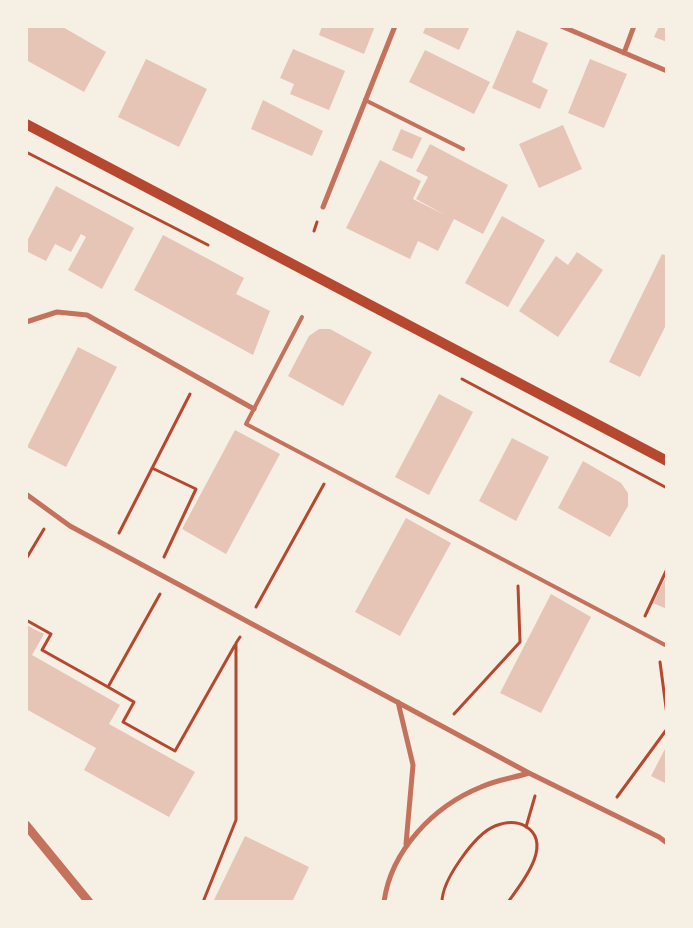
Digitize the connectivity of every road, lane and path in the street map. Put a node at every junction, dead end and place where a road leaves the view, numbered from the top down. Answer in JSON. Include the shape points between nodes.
{"nodes":[{"id":1,"x":395,"y":26,"type":"edge"},
{"id":2,"x":561,"y":26,"type":"edge"},
{"id":3,"x":634,"y":26,"type":"edge"},
{"id":4,"x":624,"y":53,"type":"junction"},
{"id":5,"x":667,"y":71,"type":"edge"},
{"id":6,"x":366,"y":100,"type":"junction"},
{"id":7,"x":26,"y":124,"type":"edge"},
{"id":8,"x":463,"y":149,"type":"dead end"},
{"id":9,"x":26,"y":152,"type":"edge"},
{"id":10,"x":324,"y":207,"type":"dead end"},
{"id":11,"x":217,"y":250,"type":"dead end"},
{"id":12,"x":302,"y":318,"type":"dead end"},
{"id":13,"x":26,"y":322,"type":"edge"},
{"id":14,"x":458,"y":377,"type":"dead end"},
{"id":15,"x":198,"y":378,"type":"junction"},
{"id":16,"x":254,"y":409,"type":"junction"},
{"id":17,"x":667,"y":461,"type":"edge"},
{"id":18,"x":152,"y":468,"type":"junction"},
{"id":19,"x":332,"y":469,"type":"junction"},
{"id":20,"x":667,"y":488,"type":"edge"},
{"id":21,"x":26,"y":494,"type":"edge"},
{"id":22,"x":53,"y":513,"type":"junction"},
{"id":23,"x":112,"y":548,"type":"junction"},
{"id":24,"x":26,"y":559,"type":"edge"},
{"id":25,"x":518,"y":568,"type":"junction"},
{"id":26,"x":667,"y":569,"type":"edge"},
{"id":27,"x":157,"y":573,"type":"junction"},
{"id":28,"x":168,"y":580,"type":"junction"},
{"id":29,"x":26,"y":620,"type":"edge"},
{"id":30,"x":248,"y":623,"type":"junction"},
{"id":31,"x":637,"y":631,"type":"junction"},
{"id":32,"x":658,"y":642,"type":"junction"},
{"id":33,"x":236,"y":643,"type":"junction"},
{"id":34,"x":667,"y":646,"type":"edge"},
{"id":35,"x":108,"y":687,"type":"junction"},
{"id":36,"x":398,"y":702,"type":"junction"},
{"id":37,"x":667,"y":715,"type":"edge"},
{"id":38,"x":443,"y":726,"type":"junction"},
{"id":39,"x":667,"y":729,"type":"edge"},
{"id":40,"x":529,"y":773,"type":"junction"},
{"id":41,"x":540,"y":779,"type":"junction"},
{"id":42,"x":606,"y":811,"type":"junction"},
{"id":43,"x":26,"y":825,"type":"edge"},
{"id":44,"x":526,"y":827,"type":"junction"},
{"id":45,"x":667,"y":843,"type":"edge"},
{"id":46,"x":406,"y":845,"type":"junction"},
{"id":47,"x":89,"y":902,"type":"edge"},
{"id":48,"x":203,"y":902,"type":"edge"},
{"id":49,"x":384,"y":902,"type":"edge"},
{"id":50,"x":442,"y":902,"type":"edge"},
{"id":51,"x":508,"y":902,"type":"edge"}],
"edges":[{"from":1,"to":6,"type":"street"},
{"from":2,"to":4,"type":"street"},
{"from":3,"to":4,"type":"street"},
{"from":4,"to":5,"type":"street"},
{"from":6,"to":8,"type":"lane"},
{"from":6,"to":10,"type":"street"},
{"from":7,"to":17,"type":"main road"},
{"from":9,"to":11,"type":"path"},
{"from":12,"to":16,"type":"lane"},
{"from":13,"to":15,"type":"street","via":[[57,312],[87,315]]},
{"from":14,"to":20,"type":"path"},
{"from":15,"to":16,"type":"street"},
{"from":15,"to":18,"type":"path"},
{"from":16,"to":19,"type":"lane","via":[[246,424]]},
{"from":18,"to":23,"type":"path"},
{"from":18,"to":27,"type":"path","via":[[196,489]]},
{"from":19,"to":25,"type":"lane"},
{"from":19,"to":30,"type":"path"},
{"from":21,"to":22,"type":"street"},
{"from":22,"to":23,"type":"street","via":[[70,526]]},
{"from":22,"to":24,"type":"path"},
{"from":23,"to":27,"type":"street"},
{"from":25,"to":31,"type":"lane"},
{"from":25,"to":38,"type":"path","via":[[520,642]]},
{"from":26,"to":31,"type":"path"},
{"from":27,"to":28,"type":"street"},
{"from":28,"to":30,"type":"street"},
{"from":28,"to":35,"type":"path"},
{"from":29,"to":35,"type":"path","via":[[51,634],[42,650]]},
{"from":30,"to":33,"type":"path"},
{"from":30,"to":36,"type":"street"},
{"from":31,"to":32,"type":"lane"},
{"from":32,"to":34,"type":"lane"},
{"from":32,"to":37,"type":"path"},
{"from":33,"to":35,"type":"path","via":[[175,751],[123,722],[134,702]]},
{"from":33,"to":48,"type":"path","via":[[236,820]]},
{"from":36,"to":38,"type":"street"},
{"from":36,"to":46,"type":"street","via":[[413,765]]},
{"from":38,"to":40,"type":"street"},
{"from":39,"to":42,"type":"path"},
{"from":40,"to":41,"type":"street"},
{"from":40,"to":46,"type":"street","via":[[481,787],[439,810]]},
{"from":41,"to":42,"type":"street"},
{"from":41,"to":44,"type":"path"},
{"from":42,"to":45,"type":"street"},
{"from":43,"to":47,"type":"street"},
{"from":44,"to":50,"type":"path","via":[[512,822],[494,826],[476,841],[452,871]]},
{"from":44,"to":51,"type":"path","via":[[535,838],[537,853]]},
{"from":46,"to":49,"type":"street","via":[[386,888]]}]}
